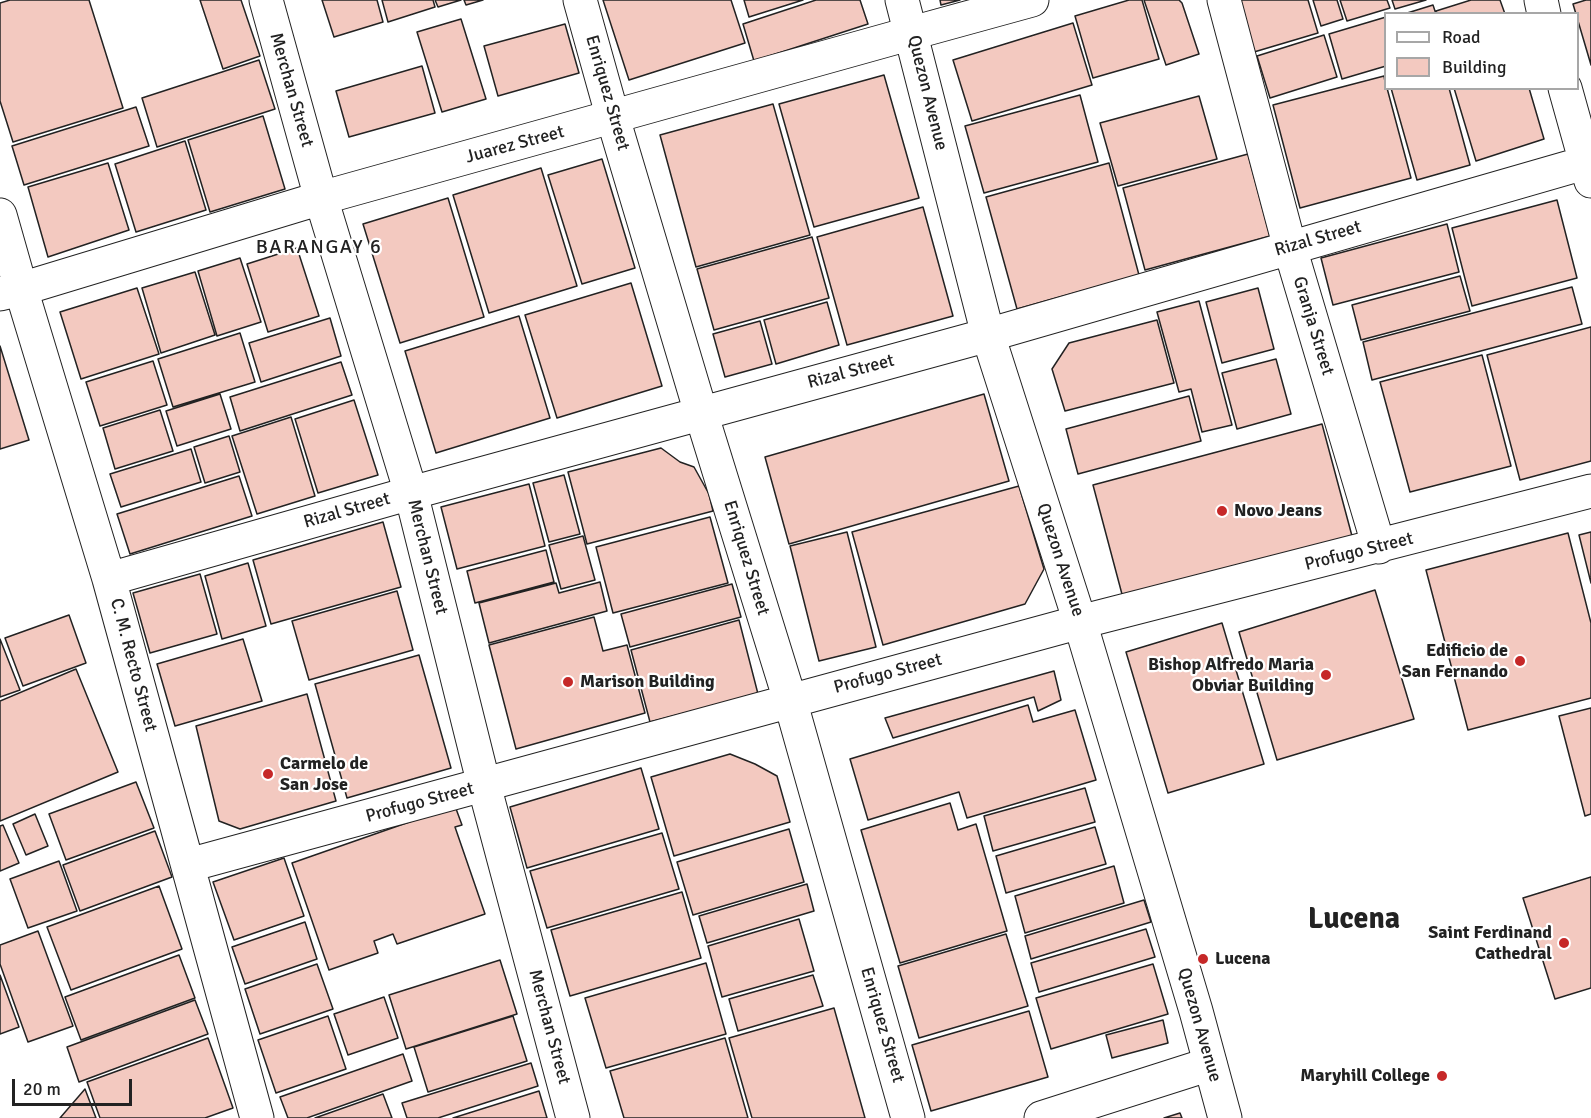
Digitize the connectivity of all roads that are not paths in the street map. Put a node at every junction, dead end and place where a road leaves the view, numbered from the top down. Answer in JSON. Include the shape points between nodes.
{"nodes":[{"id":1,"x":266,"y":0,"type":"edge"},
{"id":2,"x":580,"y":0,"type":"edge"},
{"id":3,"x":902,"y":0,"type":"edge"},
{"id":4,"x":1032,"y":0,"type":"edge"},
{"id":5,"x":1224,"y":0,"type":"edge"},
{"id":6,"x":912,"y":33,"type":"junction"},
{"id":7,"x":1566,"y":90,"type":"edge"},
{"id":8,"x":613,"y":117,"type":"junction"},
{"id":9,"x":1589,"y":168,"type":"edge"},
{"id":10,"x":321,"y":198,"type":"junction"},
{"id":11,"x":0,"y":215,"type":"edge"},
{"id":12,"x":1290,"y":248,"type":"junction"},
{"id":13,"x":10,"y":291,"type":"edge"},
{"id":14,"x":988,"y":335,"type":"junction"},
{"id":15,"x":701,"y":413,"type":"junction"},
{"id":16,"x":1591,"y":492,"type":"edge"},
{"id":17,"x":411,"y":493,"type":"junction"},
{"id":18,"x":1379,"y":547,"type":"junction"},
{"id":19,"x":109,"y":579,"type":"junction"},
{"id":20,"x":1080,"y":622,"type":"junction"},
{"id":21,"x":790,"y":700,"type":"junction"},
{"id":22,"x":484,"y":785,"type":"junction"},
{"id":23,"x":189,"y":866,"type":"junction"},
{"id":24,"x":1210,"y":1064,"type":"junction"},
{"id":25,"x":257,"y":1118,"type":"edge"},
{"id":26,"x":573,"y":1118,"type":"edge"},
{"id":27,"x":908,"y":1118,"type":"edge"},
{"id":28,"x":1041,"y":1118,"type":"edge"},
{"id":29,"x":1225,"y":1118,"type":"edge"}],
"edges":[{"from":1,"to":10,"type":"street","name":"Merchan Street"},
{"from":2,"to":8,"type":"street","name":"Enriquez Street"},
{"from":3,"to":6,"type":"street","name":"Quezon Avenue"},
{"from":4,"to":6,"type":"street","name":"Juarez Street"},
{"from":5,"to":12,"type":"street","name":"Granja Street"},
{"from":6,"to":8,"type":"street","name":"Juarez Street"},
{"from":6,"to":14,"type":"street","name":"Quezon Avenue"},
{"from":7,"to":9,"type":"street"},
{"from":8,"to":10,"type":"street","name":"Juarez Street"},
{"from":8,"to":15,"type":"street","name":"Enriquez Street"},
{"from":9,"to":12,"type":"street","name":"Rizal Street"},
{"from":10,"to":13,"type":"street","name":"Juarez Street"},
{"from":10,"to":17,"type":"street","name":"Merchan Street"},
{"from":11,"to":13,"type":"street","name":"C. M. Recto Street"},
{"from":12,"to":14,"type":"street","name":"Rizal Street"},
{"from":12,"to":18,"type":"street","name":"Granja Street"},
{"from":13,"to":19,"type":"street","name":"C. M. Recto Street"},
{"from":14,"to":15,"type":"street","name":"Rizal Street"},
{"from":14,"to":20,"type":"street","name":"Quezon Avenue"},
{"from":15,"to":17,"type":"street","name":"Rizal Street"},
{"from":15,"to":21,"type":"street","name":"Enriquez Street"},
{"from":16,"to":18,"type":"street","name":"Profugo Street"},
{"from":17,"to":19,"type":"street","name":"Rizal Street"},
{"from":17,"to":22,"type":"street","name":"Merchan Street"},
{"from":18,"to":20,"type":"street","name":"Profugo Street"},
{"from":19,"to":23,"type":"street","name":"C. M. Recto Street"},
{"from":20,"to":21,"type":"street","name":"Profugo Street"},
{"from":20,"to":24,"type":"street","name":"Quezon Avenue"},
{"from":21,"to":22,"type":"street","name":"Profugo Street"},
{"from":21,"to":27,"type":"street","name":"Enriquez Street"},
{"from":22,"to":23,"type":"street","name":"Profugo Street"},
{"from":22,"to":26,"type":"street","name":"Merchan Street"},
{"from":23,"to":25,"type":"street","name":"C. M. Recto Street"},
{"from":24,"to":28,"type":"street"},
{"from":24,"to":29,"type":"street","name":"Quezon Avenue"}]}
